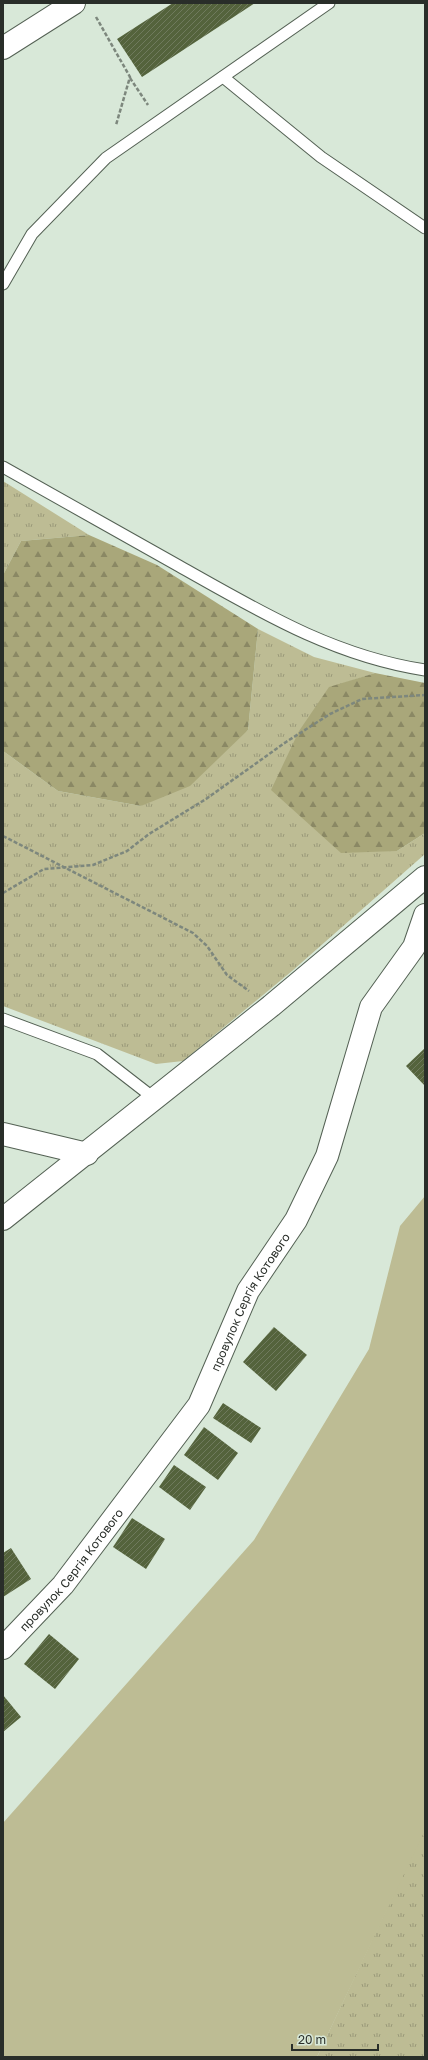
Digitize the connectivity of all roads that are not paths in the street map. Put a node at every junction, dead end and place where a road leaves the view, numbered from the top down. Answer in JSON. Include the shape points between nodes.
{"nodes":[{"id":1,"x":74,"y":3,"type":"edge"},
{"id":2,"x":330,"y":3,"type":"edge"},
{"id":3,"x":3,"y":48,"type":"edge"},
{"id":4,"x":223,"y":76,"type":"junction"},
{"id":5,"x":425,"y":228,"type":"edge"},
{"id":6,"x":3,"y":284,"type":"edge"},
{"id":7,"x":3,"y":467,"type":"edge"},
{"id":8,"x":425,"y":670,"type":"edge"},
{"id":9,"x":425,"y":877,"type":"edge"},
{"id":10,"x":425,"y":915,"type":"edge"},
{"id":11,"x":3,"y":1019,"type":"edge"},
{"id":12,"x":155,"y":1099,"type":"junction"},
{"id":13,"x":3,"y":1134,"type":"edge"},
{"id":14,"x":87,"y":1154,"type":"junction"},
{"id":15,"x":3,"y":1219,"type":"edge"},
{"id":16,"x":3,"y":1648,"type":"edge"}],
"edges":[{"from":1,"to":3,"type":"street"},
{"from":2,"to":4,"type":"lane"},
{"from":4,"to":5,"type":"lane","via":[[322,158]]},
{"from":4,"to":6,"type":"lane","via":[[106,158],[32,234]]},
{"from":7,"to":8,"type":"lane","via":[[248,605],[316,639],[394,665]]},
{"from":9,"to":12,"type":"street"},
{"from":10,"to":16,"type":"street","name":"провулок Сергія Котового","via":[[414,947],[371,1007],[327,1156],[296,1220],[248,1291],[199,1404],[63,1584]]},
{"from":11,"to":12,"type":"lane","via":[[97,1054]]},
{"from":12,"to":14,"type":"street"},
{"from":13,"to":14,"type":"street"},
{"from":14,"to":15,"type":"street"}]}
